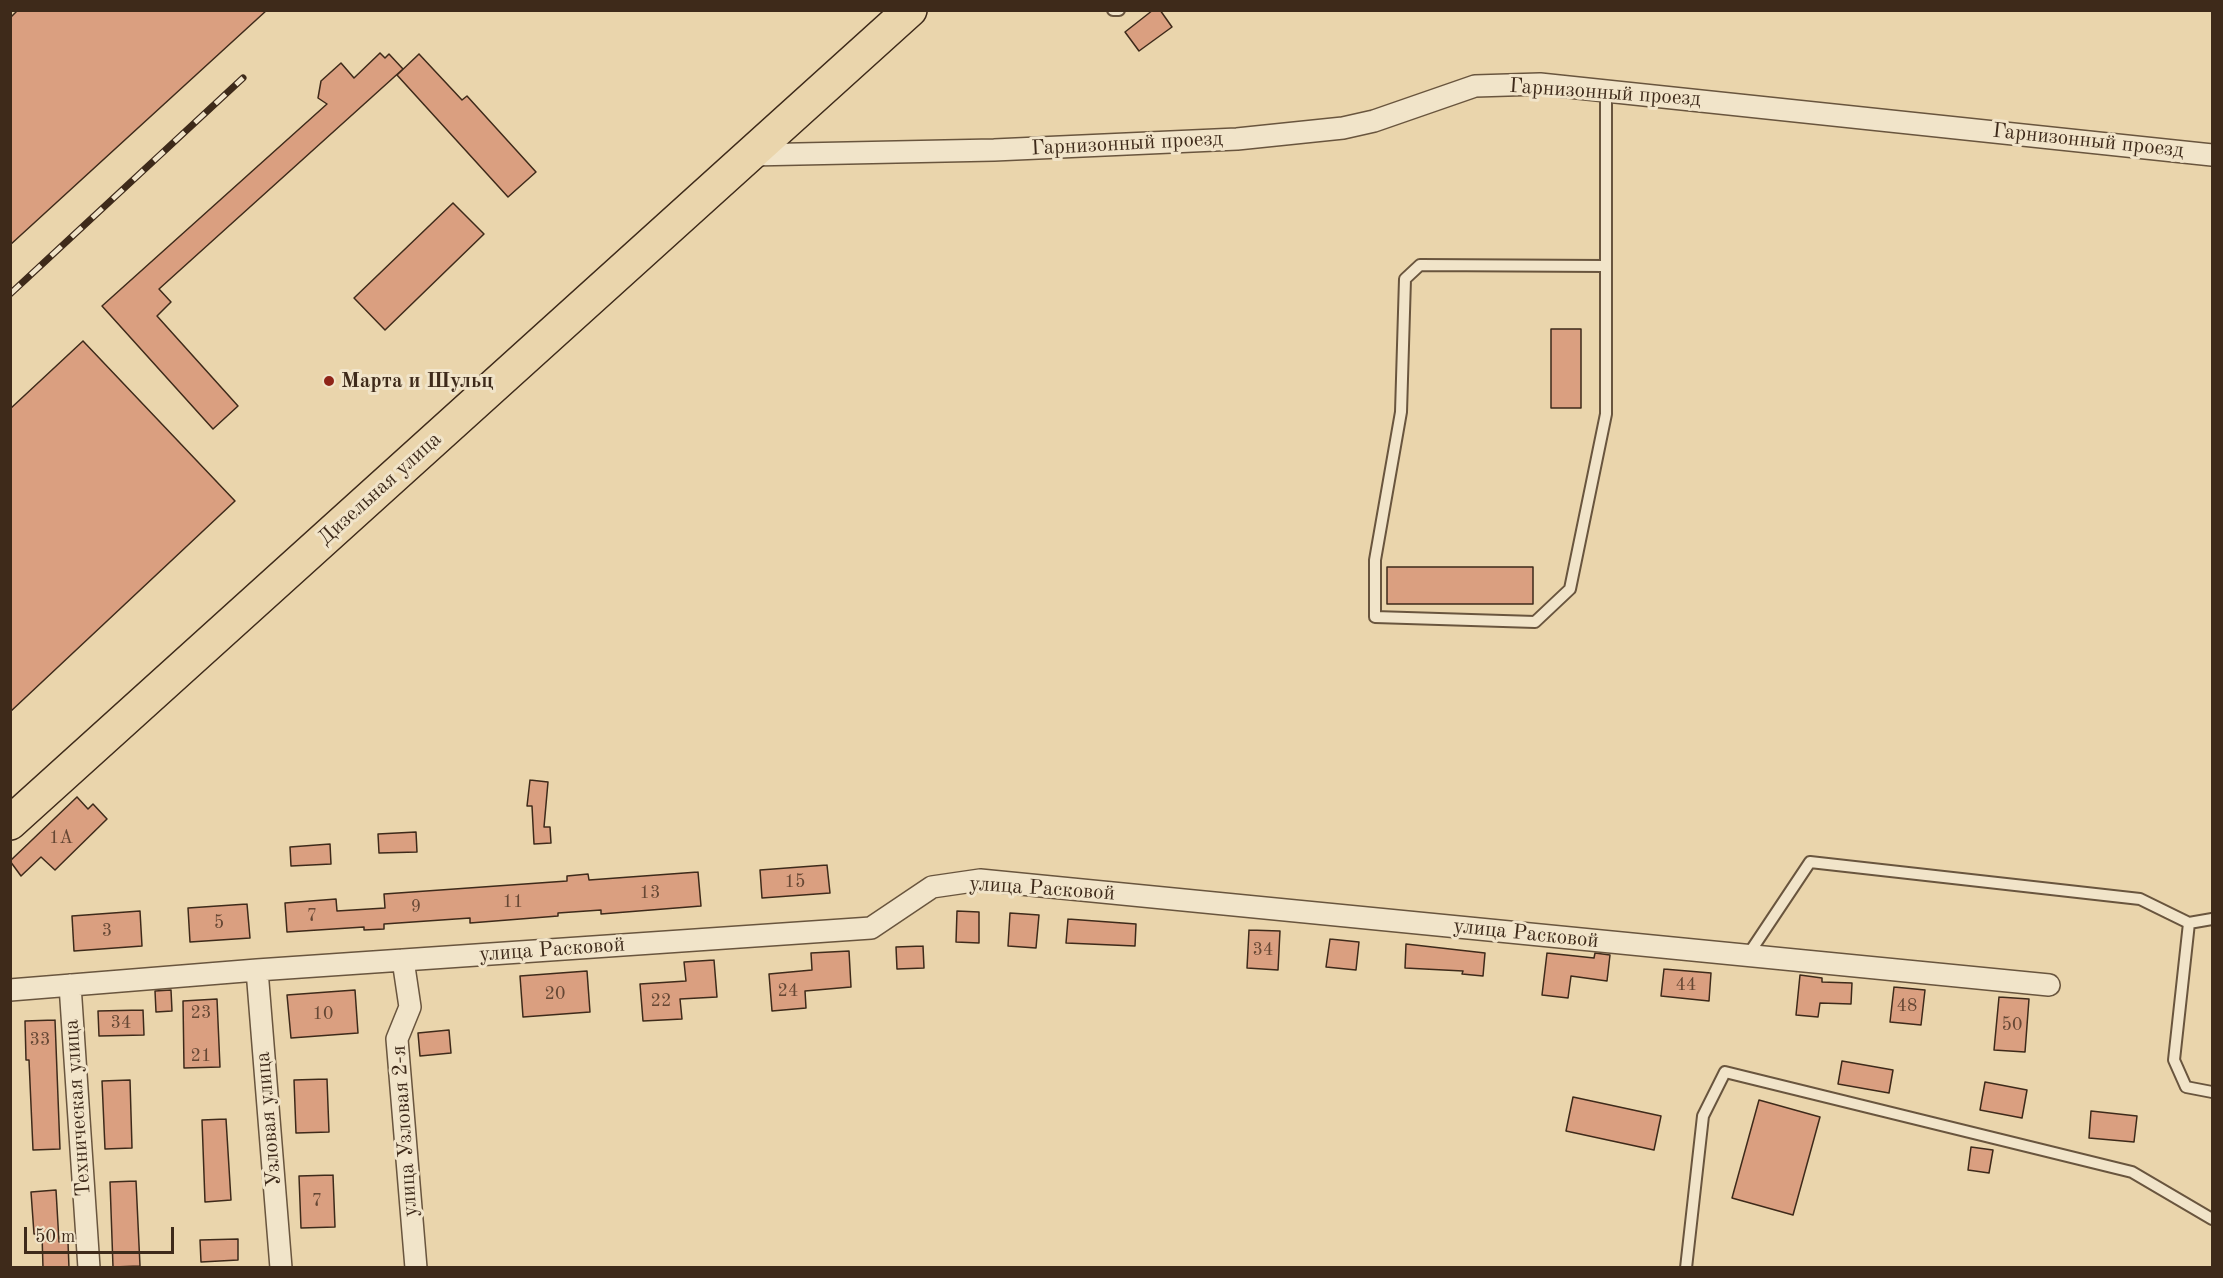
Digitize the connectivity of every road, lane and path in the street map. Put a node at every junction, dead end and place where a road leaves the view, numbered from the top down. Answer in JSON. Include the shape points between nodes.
{"nodes":[{"id":1,"x":910,"y":10,"type":"edge"},
{"id":2,"x":1113,"y":10,"type":"edge"},
{"id":3,"x":1119,"y":10,"type":"edge"},
{"id":4,"x":1606,"y":89,"type":"junction"},
{"id":5,"x":750,"y":155,"type":"junction"},
{"id":6,"x":2212,"y":155,"type":"edge"},
{"id":7,"x":1605,"y":266,"type":"junction"},
{"id":8,"x":10,"y":823,"type":"edge"},
{"id":9,"x":2212,"y":919,"type":"edge"},
{"id":10,"x":2189,"y":923,"type":"junction"},
{"id":11,"x":1748,"y":955,"type":"junction"},
{"id":12,"x":403,"y":960,"type":"junction"},
{"id":13,"x":257,"y":970,"type":"junction"},
{"id":14,"x":70,"y":985,"type":"junction"},
{"id":15,"x":2049,"y":985,"type":"dead end"},
{"id":16,"x":10,"y":990,"type":"edge"},
{"id":17,"x":2212,"y":1092,"type":"edge"},
{"id":18,"x":2212,"y":1219,"type":"edge"},
{"id":19,"x":89,"y":1268,"type":"edge"},
{"id":20,"x":281,"y":1268,"type":"edge"},
{"id":21,"x":416,"y":1268,"type":"edge"},
{"id":22,"x":1686,"y":1268,"type":"edge"}],
"edges":[{"from":1,"to":5,"type":"main road","name":"Дизельная улица"},
{"from":2,"to":3,"type":"lane"},
{"from":4,"to":5,"type":"street","name":"Гарнизонный проезд","via":[[1540,84],[1474,86],[1343,128],[1237,139],[994,150]]},
{"from":4,"to":6,"type":"street","name":"Гарнизонный проезд"},
{"from":4,"to":7,"type":"lane"},
{"from":5,"to":8,"type":"main road","name":"Дизельная улица"},
{"from":7,"to":7,"type":"lane","via":[[1606,414],[1570,589],[1535,622],[1375,617],[1375,560],[1401,412],[1405,279],[1420,265]]},
{"from":9,"to":10,"type":"lane"},
{"from":10,"to":11,"type":"lane","via":[[2140,899],[1810,862]]},
{"from":10,"to":17,"type":"lane","via":[[2174,1060],[2186,1087]]},
{"from":11,"to":12,"type":"street","name":"улица Расковой","via":[[980,880],[932,887],[871,928]]},
{"from":11,"to":15,"type":"street","name":"улица Расковой"},
{"from":12,"to":13,"type":"street","name":"улица Расковой"},
{"from":12,"to":21,"type":"street","name":"улица Узловая 2-я","via":[[410,1007],[397,1039]]},
{"from":13,"to":14,"type":"street","name":"улица Расковой"},
{"from":13,"to":20,"type":"street","name":"Узловая улица"},
{"from":14,"to":16,"type":"street","name":"улица Расковой"},
{"from":14,"to":19,"type":"street","name":"Техническая улица"},
{"from":18,"to":22,"type":"lane","via":[[2132,1172],[1725,1072],[1703,1116]]}]}
